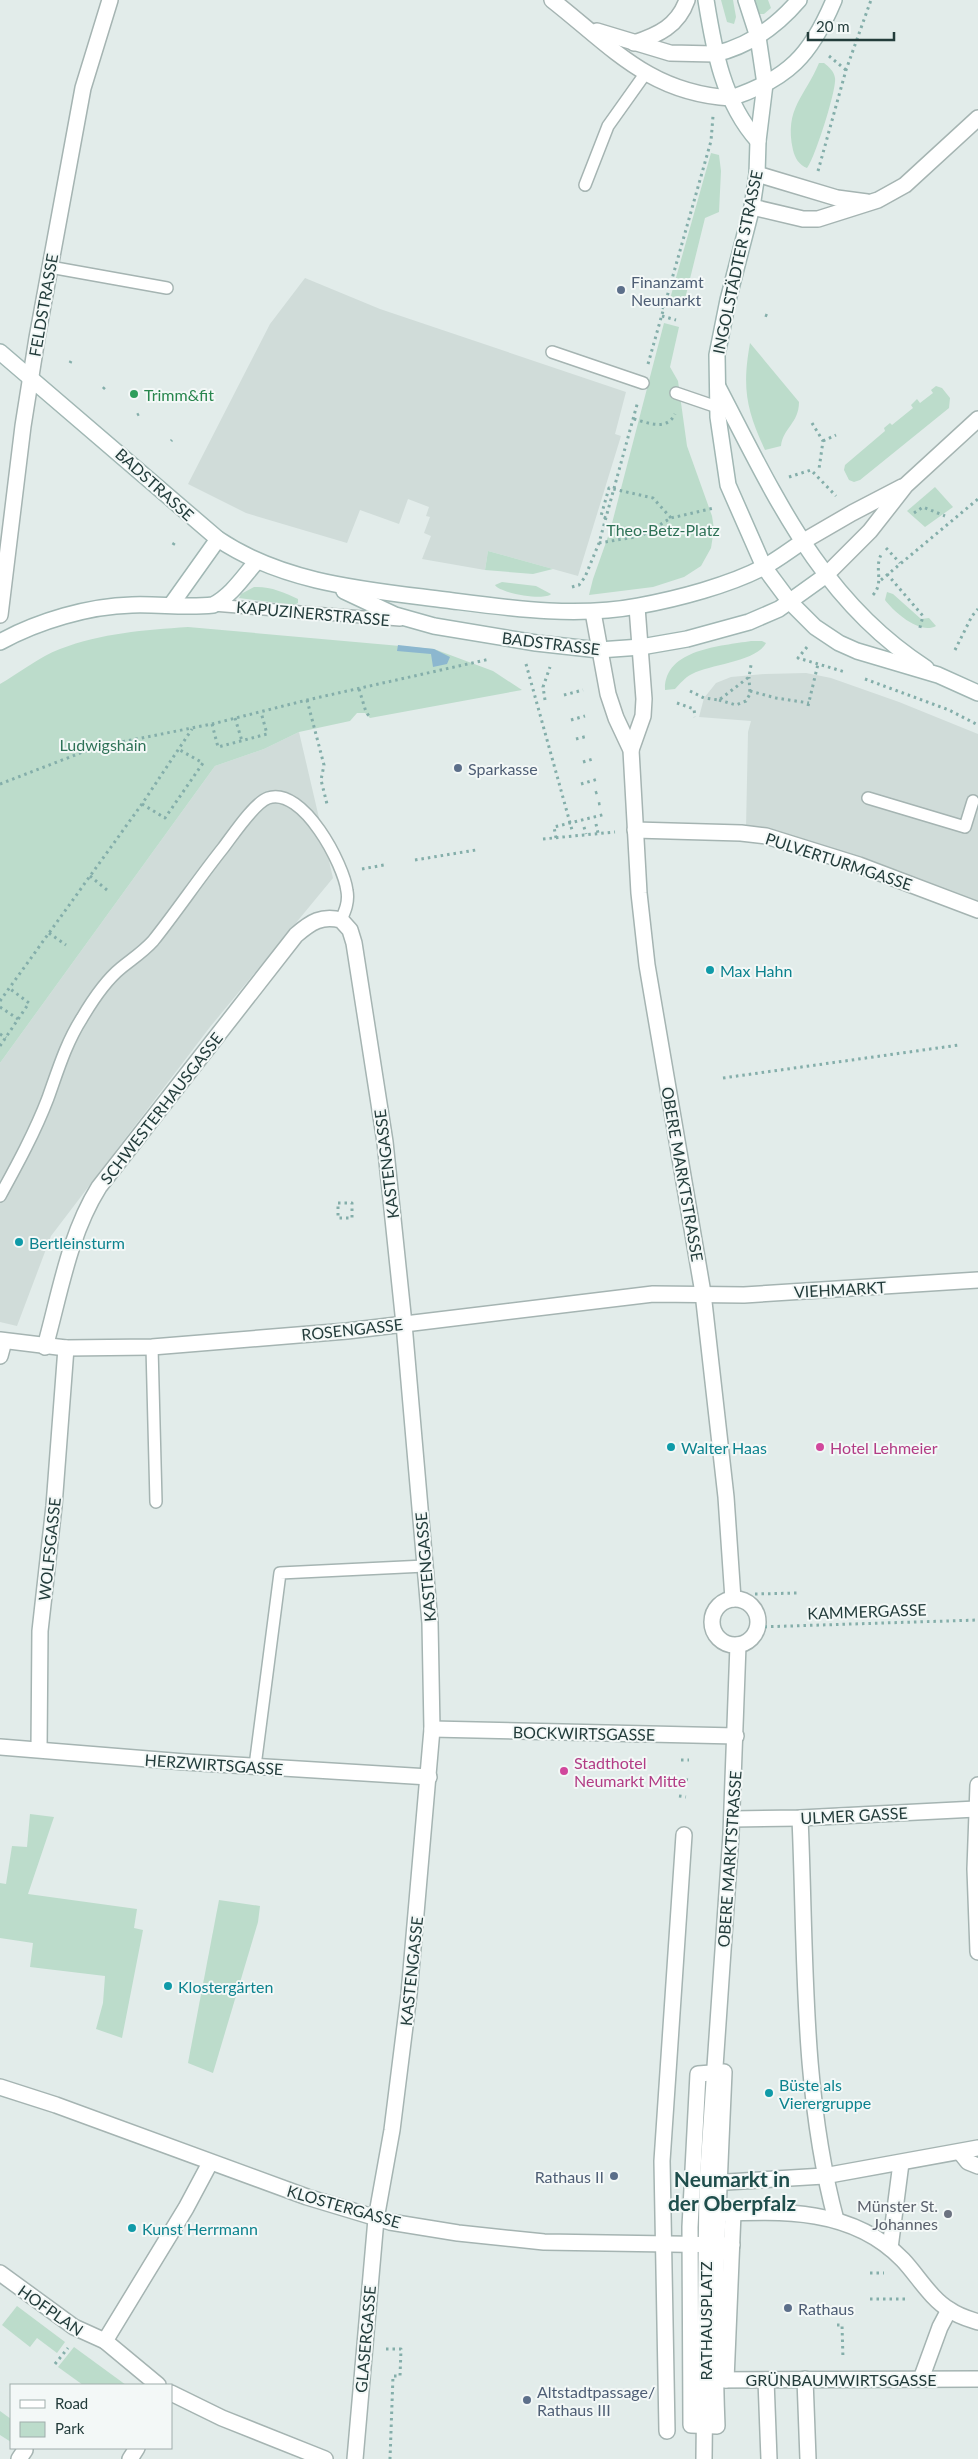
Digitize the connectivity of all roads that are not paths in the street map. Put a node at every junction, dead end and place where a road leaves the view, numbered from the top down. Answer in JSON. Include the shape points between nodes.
{"nodes":[{"id":1,"x":110,"y":0,"type":"edge"},
{"id":2,"x":552,"y":0,"type":"edge"},
{"id":3,"x":687,"y":0,"type":"edge"},
{"id":4,"x":706,"y":0,"type":"edge"},
{"id":5,"x":746,"y":0,"type":"edge"},
{"id":6,"x":799,"y":0,"type":"edge"},
{"id":7,"x":834,"y":0,"type":"edge"},
{"id":8,"x":588,"y":28,"type":"junction"},
{"id":9,"x":758,"y":37,"type":"junction"},
{"id":10,"x":634,"y":43,"type":"junction"},
{"id":11,"x":715,"y":54,"type":"junction"},
{"id":12,"x":646,"y":74,"type":"junction"},
{"id":13,"x":765,"y":84,"type":"junction"},
{"id":14,"x":731,"y":98,"type":"junction"},
{"id":15,"x":978,"y":118,"type":"edge"},
{"id":16,"x":758,"y":141,"type":"junction"},
{"id":17,"x":757,"y":174,"type":"junction"},
{"id":18,"x":585,"y":185,"type":"dead end"},
{"id":19,"x":871,"y":202,"type":"junction"},
{"id":20,"x":752,"y":207,"type":"junction"},
{"id":21,"x":50,"y":267,"type":"junction"},
{"id":22,"x":167,"y":288,"type":"dead end"},
{"id":23,"x":0,"y":352,"type":"edge"},
{"id":24,"x":552,"y":352,"type":"dead end"},
{"id":25,"x":30,"y":377,"type":"junction"},
{"id":26,"x":643,"y":382,"type":"road end"},
{"id":27,"x":717,"y":384,"type":"junction"},
{"id":28,"x":676,"y":393,"type":"road end"},
{"id":29,"x":717,"y":407,"type":"junction"},
{"id":30,"x":978,"y":419,"type":"edge"},
{"id":31,"x":906,"y":486,"type":"junction"},
{"id":32,"x":218,"y":539,"type":"junction"},
{"id":33,"x":802,"y":542,"type":"junction"},
{"id":34,"x":256,"y":561,"type":"junction"},
{"id":35,"x":764,"y":567,"type":"junction"},
{"id":36,"x":825,"y":576,"type":"junction"},
{"id":37,"x":329,"y":584,"type":"junction"},
{"id":38,"x":790,"y":602,"type":"junction"},
{"id":39,"x":171,"y":605,"type":"junction"},
{"id":40,"x":213,"y":605,"type":"junction"},
{"id":41,"x":637,"y":607,"type":"junction"},
{"id":42,"x":593,"y":612,"type":"junction"},
{"id":43,"x":0,"y":615,"type":"edge"},
{"id":44,"x":413,"y":621,"type":"junction"},
{"id":45,"x":0,"y":642,"type":"edge"},
{"id":46,"x":641,"y":647,"type":"junction"},
{"id":47,"x":599,"y":650,"type":"junction"},
{"id":48,"x":938,"y":675,"type":"junction"},
{"id":49,"x":978,"y":693,"type":"edge"},
{"id":50,"x":631,"y":750,"type":"junction"},
{"id":51,"x":868,"y":798,"type":"dead end"},
{"id":52,"x":973,"y":801,"type":"dead end"},
{"id":53,"x":636,"y":830,"type":"junction"},
{"id":54,"x":978,"y":910,"type":"edge"},
{"id":55,"x":342,"y":920,"type":"junction"},
{"id":56,"x":0,"y":1196,"type":"edge"},
{"id":57,"x":978,"y":1280,"type":"edge"},
{"id":58,"x":703,"y":1293,"type":"junction"},
{"id":59,"x":404,"y":1324,"type":"junction"},
{"id":60,"x":2,"y":1340,"type":"edge"},
{"id":61,"x":45,"y":1347,"type":"junction"},
{"id":62,"x":152,"y":1347,"type":"junction"},
{"id":63,"x":66,"y":1348,"type":"junction"},
{"id":64,"x":0,"y":1356,"type":"edge"},
{"id":65,"x":156,"y":1502,"type":"dead end"},
{"id":66,"x":425,"y":1566,"type":"junction"},
{"id":67,"x":733,"y":1599,"type":"junction"},
{"id":68,"x":738,"y":1645,"type":"junction"},
{"id":69,"x":432,"y":1729,"type":"junction"},
{"id":70,"x":736,"y":1736,"type":"junction"},
{"id":71,"x":0,"y":1746,"type":"edge"},
{"id":72,"x":39,"y":1749,"type":"junction"},
{"id":73,"x":255,"y":1766,"type":"junction"},
{"id":74,"x":429,"y":1777,"type":"junction"},
{"id":75,"x":978,"y":1785,"type":"edge"},
{"id":76,"x":976,"y":1817,"type":"edge"},
{"id":77,"x":800,"y":1818,"type":"junction"},
{"id":78,"x":732,"y":1819,"type":"junction"},
{"id":79,"x":684,"y":1835,"type":"dead end"},
{"id":80,"x":978,"y":1952,"type":"edge"},
{"id":81,"x":714,"y":2073,"type":"junction"},
{"id":82,"x":0,"y":2086,"type":"edge"},
{"id":83,"x":978,"y":2148,"type":"edge"},
{"id":84,"x":960,"y":2152,"type":"junction"},
{"id":85,"x":210,"y":2163,"type":"junction"},
{"id":86,"x":901,"y":2163,"type":"junction"},
{"id":87,"x":978,"y":2166,"type":"edge"},
{"id":88,"x":830,"y":2176,"type":"junction"},
{"id":89,"x":713,"y":2183,"type":"junction"},
{"id":90,"x":733,"y":2213,"type":"junction"},
{"id":91,"x":712,"y":2214,"type":"junction"},
{"id":92,"x":376,"y":2219,"type":"junction"},
{"id":93,"x":836,"y":2220,"type":"junction"},
{"id":94,"x":662,"y":2245,"type":"junction"},
{"id":95,"x":690,"y":2245,"type":"junction"},
{"id":96,"x":718,"y":2245,"type":"junction"},
{"id":97,"x":890,"y":2248,"type":"junction"},
{"id":98,"x":0,"y":2273,"type":"edge"},
{"id":99,"x":949,"y":2310,"type":"junction"},
{"id":100,"x":978,"y":2322,"type":"edge"},
{"id":101,"x":105,"y":2341,"type":"junction"},
{"id":102,"x":805,"y":2379,"type":"junction"},
{"id":103,"x":921,"y":2379,"type":"junction"},
{"id":104,"x":978,"y":2379,"type":"edge"},
{"id":105,"x":715,"y":2380,"type":"junction"},
{"id":106,"x":766,"y":2380,"type":"junction"},
{"id":107,"x":157,"y":2384,"type":"edge"},
{"id":108,"x":172,"y":2393,"type":"edge"},
{"id":109,"x":704,"y":2426,"type":"junction"},
{"id":110,"x":667,"y":2431,"type":"dead end"},
{"id":111,"x":325,"y":2459,"type":"edge"},
{"id":112,"x":355,"y":2459,"type":"edge"},
{"id":113,"x":705,"y":2459,"type":"edge"},
{"id":114,"x":718,"y":2459,"type":"edge"},
{"id":115,"x":769,"y":2459,"type":"edge"},
{"id":116,"x":808,"y":2459,"type":"edge"}],
"edges":[{"from":1,"to":21,"type":"street","name":"FELDSTRASSE","via":[[83,88]]},
{"from":2,"to":8,"type":"street"},
{"from":3,"to":10,"type":"street","via":[[669,28]]},
{"from":4,"to":11,"type":"street"},
{"from":5,"to":9,"type":"street","name":"INGOLSTÄDTER STRASSE"},
{"from":6,"to":9,"type":"street"},
{"from":7,"to":13,"type":"street","via":[[814,43],[805,54]]},
{"from":8,"to":10,"type":"street"},
{"from":8,"to":12,"type":"street"},
{"from":9,"to":11,"type":"street"},
{"from":9,"to":13,"type":"street","name":"INGOLSTÄDTER STRASSE"},
{"from":10,"to":11,"type":"street","via":[[670,53]]},
{"from":11,"to":14,"type":"street"},
{"from":12,"to":14,"type":"street","via":[[686,92]]},
{"from":12,"to":18,"type":"lane","via":[[608,126]]},
{"from":13,"to":14,"type":"street"},
{"from":13,"to":16,"type":"street","name":"INGOLSTÄDTER STRASSE"},
{"from":14,"to":16,"type":"street","via":[[744,124]]},
{"from":15,"to":19,"type":"street","via":[[905,185]]},
{"from":16,"to":17,"type":"street","name":"INGOLSTÄDTER STRASSE"},
{"from":17,"to":19,"type":"street","via":[[837,198]]},
{"from":17,"to":20,"type":"street","name":"INGOLSTÄDTER STRASSE"},
{"from":19,"to":20,"type":"street","via":[[809,220]]},
{"from":20,"to":27,"type":"street","name":"INGOLSTÄDTER STRASSE","via":[[721,330]]},
{"from":21,"to":22,"type":"lane"},
{"from":21,"to":25,"type":"street","name":"FELDSTRASSE"},
{"from":23,"to":25,"type":"street","name":"BADSTRASSE"},
{"from":24,"to":26,"type":"lane"},
{"from":25,"to":32,"type":"street","name":"BADSTRASSE"},
{"from":25,"to":43,"type":"street","name":"FELDSTRASSE"},
{"from":27,"to":29,"type":"street","name":"INGOLSTÄDTER STRASSE"},
{"from":27,"to":33,"type":"street","name":"INGOLSTÄDTER STRASSE"},
{"from":28,"to":29,"type":"lane"},
{"from":29,"to":35,"type":"street","name":"INGOLSTÄDTER STRASSE","via":[[728,485]]},
{"from":30,"to":31,"type":"street"},
{"from":31,"to":33,"type":"street","name":"BADSTRASSE"},
{"from":31,"to":36,"type":"street","name":"BADSTRASSE","via":[[870,531]]},
{"from":32,"to":34,"type":"street","name":"BADSTRASSE"},
{"from":32,"to":39,"type":"street"},
{"from":33,"to":35,"type":"street","name":"BADSTRASSE"},
{"from":33,"to":36,"type":"street","name":"INGOLSTÄDTER STRASSE"},
{"from":34,"to":37,"type":"street","name":"BADSTRASSE"},
{"from":34,"to":40,"type":"street","name":"KAPUZINERSTRASSE","via":[[234,589]]},
{"from":35,"to":38,"type":"street","name":"INGOLSTÄDTER STRASSE"},
{"from":35,"to":41,"type":"street","name":"BADSTRASSE","via":[[715,586]]},
{"from":36,"to":38,"type":"street","name":"BADSTRASSE"},
{"from":36,"to":48,"type":"street","name":"INGOLSTÄDTER STRASSE","via":[[884,637]]},
{"from":37,"to":42,"type":"street","name":"BADSTRASSE","via":[[483,605]]},
{"from":37,"to":44,"type":"street","name":"BADSTRASSE"},
{"from":38,"to":46,"type":"street","name":"BADSTRASSE","via":[[770,614],[721,631]]},
{"from":38,"to":48,"type":"street","name":"INGOLSTÄDTER STRASSE","via":[[814,628],[839,643]]},
{"from":39,"to":40,"type":"street","name":"KAPUZINERSTRASSE"},
{"from":39,"to":45,"type":"street","name":"KAPUZINERSTRASSE","via":[[119,606],[82,612],[29,627]]},
{"from":40,"to":44,"type":"lane","name":"KAPUZINERSTRASSE"},
{"from":41,"to":42,"type":"street","name":"BADSTRASSE"},
{"from":41,"to":46,"type":"street","name":"OBERE MARKTSTRASSE"},
{"from":42,"to":47,"type":"street","name":"OBERE MARKTSTRASSE"},
{"from":44,"to":47,"type":"street","name":"BADSTRASSE","via":[[527,642]]},
{"from":46,"to":47,"type":"street","name":"BADSTRASSE"},
{"from":46,"to":50,"type":"street","name":"OBERE MARKTSTRASSE","via":[[644,709]]},
{"from":47,"to":50,"type":"street","name":"OBERE MARKTSTRASSE","via":[[611,708]]},
{"from":48,"to":49,"type":"street"},
{"from":50,"to":53,"type":"street","name":"OBERE MARKTSTRASSE"},
{"from":51,"to":52,"type":"lane","via":[[965,827]]},
{"from":53,"to":54,"type":"street","name":"PULVERTURMGASSE","via":[[741,832],[766,836],[859,865]]},
{"from":53,"to":58,"type":"street","name":"OBERE MARKTSTRASSE","via":[[647,964]]},
{"from":55,"to":56,"type":"lane","via":[[348,892],[343,872],[332,852],[296,804],[275,796],[267,798],[218,854],[152,942],[109,980],[82,1018],[60,1062],[30,1139]]},
{"from":55,"to":59,"type":"street","name":"KASTENGASSE","via":[[354,943],[385,1142]]},
{"from":55,"to":61,"type":"street","name":"SCHWESTERHAUSGASSE","via":[[322,918],[296,934],[99,1186],[76,1233]]},
{"from":57,"to":58,"type":"street","name":"VIEHMARKT","via":[[744,1295]]},
{"from":58,"to":59,"type":"street","name":"ROSENGASSE","via":[[653,1294]]},
{"from":58,"to":67,"type":"street","name":"OBERE MARKTSTRASSE","via":[[726,1498]]},
{"from":59,"to":62,"type":"street","name":"ROSENGASSE"},
{"from":59,"to":66,"type":"street","name":"KASTENGASSE"},
{"from":60,"to":61,"type":"street","name":"ROSENGASSE"},
{"from":60,"to":64,"type":"street"},
{"from":61,"to":63,"type":"street","name":"ROSENGASSE"},
{"from":62,"to":63,"type":"street","name":"ROSENGASSE"},
{"from":62,"to":65,"type":"lane"},
{"from":63,"to":72,"type":"street","name":"WOLFSGASSE","via":[[54,1506],[40,1630]]},
{"from":66,"to":69,"type":"street","name":"KASTENGASSE","via":[[430,1623]]},
{"from":66,"to":73,"type":"lane","via":[[280,1573]]},
{"from":67,"to":68,"type":"street","via":[[747,1602],[758,1620],[751,1639]]},
{"from":67,"to":68,"type":"street","via":[[726,1600],[714,1610],[711,1625],[724,1643]]},
{"from":68,"to":70,"type":"street","name":"OBERE MARKTSTRASSE"},
{"from":69,"to":70,"type":"street","name":"BOCKWIRTSGASSE"},
{"from":69,"to":74,"type":"street","name":"KASTENGASSE"},
{"from":70,"to":78,"type":"street","name":"OBERE MARKTSTRASSE"},
{"from":71,"to":72,"type":"street","name":"HERZWIRTSGASSE"},
{"from":72,"to":73,"type":"street","name":"HERZWIRTSGASSE"},
{"from":73,"to":74,"type":"street","name":"HERZWIRTSGASSE"},
{"from":74,"to":92,"type":"street","name":"KASTENGASSE","via":[[409,1994],[392,2130]]},
{"from":75,"to":76,"type":"street"},
{"from":76,"to":77,"type":"street","name":"ULMER GASSE"},
{"from":76,"to":80,"type":"street","via":[[975,1921]]},
{"from":77,"to":78,"type":"street","name":"ULMER GASSE"},
{"from":77,"to":88,"type":"street","via":[[809,2065]]},
{"from":78,"to":81,"type":"street","name":"OBERE MARKTSTRASSE"},
{"from":79,"to":94,"type":"street","via":[[665,2092]]},
{"from":81,"to":89,"type":"street","name":"RATHAUSPLATZ"},
{"from":81,"to":95,"type":"street","via":[[698,2074]]},
{"from":82,"to":85,"type":"street","name":"KLOSTERGASSE"},
{"from":83,"to":84,"type":"street"},
{"from":84,"to":86,"type":"street"},
{"from":84,"to":87,"type":"street","via":[[968,2162]]},
{"from":85,"to":92,"type":"street","name":"KLOSTERGASSE"},
{"from":85,"to":101,"type":"street"},
{"from":86,"to":88,"type":"street"},
{"from":86,"to":97,"type":"street"},
{"from":88,"to":89,"type":"street"},
{"from":88,"to":93,"type":"street"},
{"from":89,"to":91,"type":"street","name":"RATHAUSPLATZ"},
{"from":90,"to":91,"type":"street"},
{"from":90,"to":93,"type":"street","via":[[788,2212]]},
{"from":90,"to":96,"type":"street"},
{"from":91,"to":96,"type":"street","name":"RATHAUSPLATZ"},
{"from":92,"to":94,"type":"street","name":"KLOSTERGASSE","via":[[510,2239]]},
{"from":92,"to":112,"type":"street","name":"GLASERGASSE"},
{"from":93,"to":97,"type":"street","via":[[857,2228]]},
{"from":94,"to":95,"type":"street","name":"KLOSTERGASSE"},
{"from":94,"to":110,"type":"street"},
{"from":95,"to":96,"type":"street","name":"KLOSTERGASSE"},
{"from":95,"to":109,"type":"street","via":[[691,2425]]},
{"from":96,"to":105,"type":"street","name":"RATHAUSPLATZ"},
{"from":96,"to":105,"type":"street"},
{"from":97,"to":99,"type":"street"},
{"from":98,"to":101,"type":"street","name":"HOFPLAN","via":[[80,2331]]},
{"from":99,"to":100,"type":"street"},
{"from":99,"to":103,"type":"street"},
{"from":101,"to":107,"type":"street","name":"HOFPLAN"},
{"from":102,"to":103,"type":"street","name":"GRÜNBAUMWIRTSGASSE"},
{"from":102,"to":106,"type":"street","name":"GRÜNBAUMWIRTSGASSE"},
{"from":102,"to":116,"type":"street"},
{"from":103,"to":104,"type":"street","name":"GRÜNBAUMWIRTSGASSE"},
{"from":105,"to":106,"type":"street","name":"GRÜNBAUMWIRTSGASSE"},
{"from":105,"to":109,"type":"street","name":"RATHAUSPLATZ"},
{"from":106,"to":115,"type":"street"},
{"from":108,"to":111,"type":"street"},
{"from":109,"to":113,"type":"street","name":"RATHAUSPLATZ"},
{"from":113,"to":114,"type":"street"}]}
